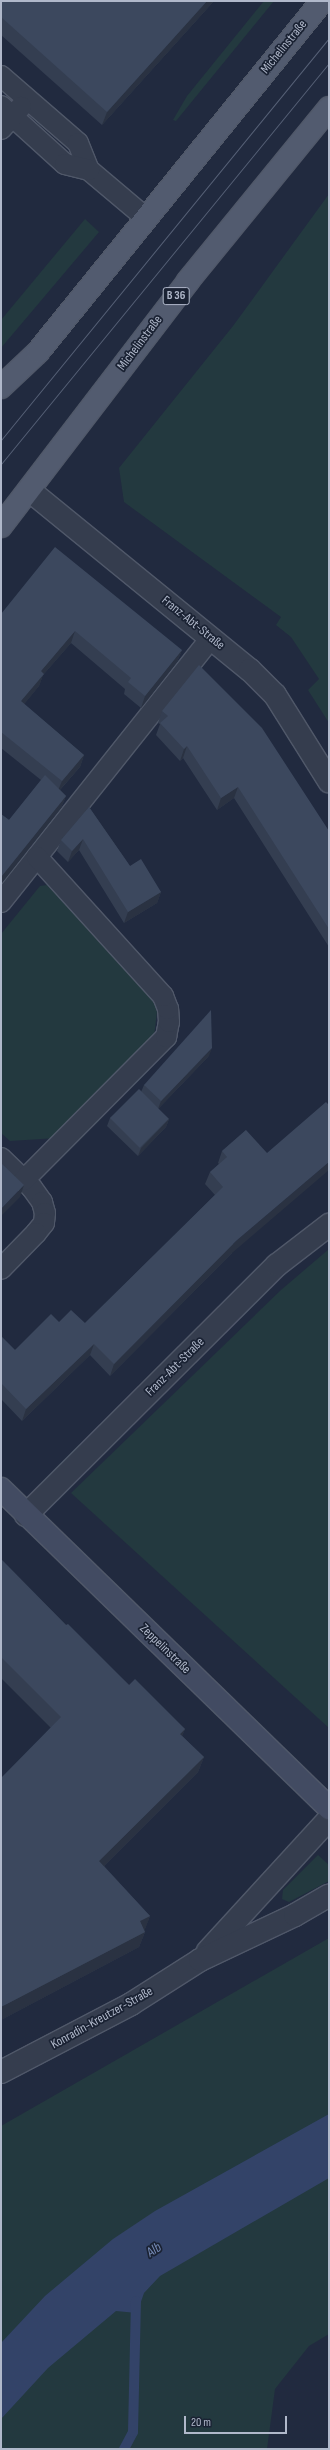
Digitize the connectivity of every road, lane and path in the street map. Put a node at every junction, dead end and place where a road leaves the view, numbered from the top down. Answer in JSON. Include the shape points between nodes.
{"nodes":[{"id":1,"x":322,"y":1,"type":"edge"},
{"id":2,"x":1,"y":76,"type":"edge"},
{"id":3,"x":29,"y":101,"type":"junction"},
{"id":4,"x":329,"y":108,"type":"edge"},
{"id":5,"x":5,"y":117,"type":"edge"},
{"id":6,"x":89,"y":170,"type":"junction"},
{"id":7,"x":146,"y":218,"type":"junction"},
{"id":8,"x":1,"y":387,"type":"edge"},
{"id":9,"x":29,"y":490,"type":"junction"},
{"id":10,"x":1,"y":526,"type":"edge"},
{"id":11,"x":211,"y":638,"type":"junction"},
{"id":12,"x":329,"y":781,"type":"edge"},
{"id":13,"x":37,"y":857,"type":"junction"},
{"id":14,"x":1,"y":902,"type":"edge"},
{"id":15,"x":1,"y":1158,"type":"edge"},
{"id":16,"x":24,"y":1180,"type":"junction"},
{"id":17,"x":329,"y":1226,"type":"edge"},
{"id":18,"x":1,"y":1269,"type":"edge"},
{"id":19,"x":1,"y":1489,"type":"edge"},
{"id":20,"x":26,"y":1515,"type":"junction"},
{"id":21,"x":329,"y":1808,"type":"edge"},
{"id":22,"x":329,"y":1819,"type":"edge"},
{"id":23,"x":329,"y":1895,"type":"edge"},
{"id":24,"x":200,"y":1960,"type":"junction"},
{"id":25,"x":1,"y":2072,"type":"edge"}],
"edges":[{"from":1,"to":7,"type":"main road","name":"Michelinstraße"},
{"from":2,"to":3,"type":"lane"},
{"from":3,"to":5,"type":"lane"},
{"from":3,"to":6,"type":"lane","via":[[78,143]]},
{"from":4,"to":9,"type":"main road","name":"Michelinstraße","number":"B 36","via":[[188,281]]},
{"from":5,"to":6,"type":"lane","via":[[65,164]]},
{"from":6,"to":7,"type":"lane"},
{"from":7,"to":8,"type":"main road","name":"Michelinstraße","via":[[38,352]]},
{"from":9,"to":10,"type":"main road","name":"Michelinstraße","number":"B 36"},
{"from":9,"to":11,"type":"street","name":"Franz-Abt-Straße"},
{"from":11,"to":12,"type":"street","name":"Franz-Abt-Straße","via":[[250,670],[275,696]]},
{"from":11,"to":13,"type":"lane"},
{"from":13,"to":14,"type":"lane"},
{"from":13,"to":16,"type":"lane","via":[[163,996],[169,1022],[166,1037]]},
{"from":15,"to":16,"type":"lane"},
{"from":16,"to":18,"type":"lane","via":[[42,1202],[44,1223]]},
{"from":17,"to":20,"type":"street","name":"Franz-Abt-Straße","via":[[277,1265]]},
{"from":19,"to":20,"type":"street","name":"Zeppelinstraße"},
{"from":20,"to":21,"type":"street","name":"Zeppelinstraße"},
{"from":22,"to":24,"type":"street","name":"Konradin-Kreutzer-Straße"},
{"from":23,"to":24,"type":"street","name":"Konradin-Kreutzer-Straße","via":[[295,1915]]},
{"from":24,"to":25,"type":"street","name":"Konradin-Kreutzer-Straße","via":[[131,2004]]}]}
